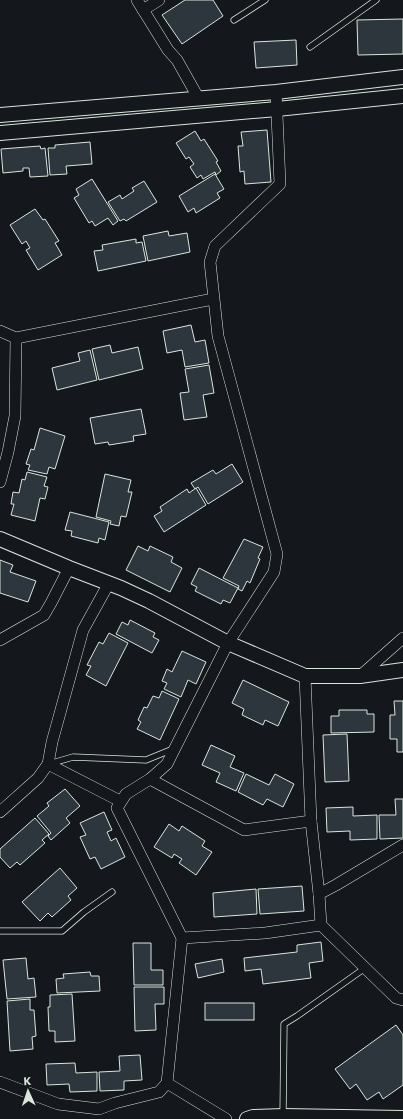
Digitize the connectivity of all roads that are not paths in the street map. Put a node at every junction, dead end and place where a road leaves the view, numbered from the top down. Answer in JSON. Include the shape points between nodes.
{"nodes":[{"id":1,"x":137,"y":0,"type":"edge"},
{"id":2,"x":159,"y":0,"type":"edge"},
{"id":3,"x":265,"y":0,"type":"edge"},
{"id":4,"x":376,"y":0,"type":"edge"},
{"id":5,"x":143,"y":10,"type":"junction"},
{"id":6,"x":234,"y":20,"type":"dead end"},
{"id":7,"x":310,"y":47,"type":"dead end"},
{"id":8,"x":403,"y":78,"type":"edge"},
{"id":9,"x":276,"y":92,"type":"junction"},
{"id":10,"x":403,"y":96,"type":"edge"},
{"id":11,"x":199,"y":99,"type":"junction"},
{"id":12,"x":277,"y":109,"type":"junction"},
{"id":13,"x":0,"y":115,"type":"edge"},
{"id":14,"x":0,"y":133,"type":"edge"},
{"id":15,"x":213,"y":299,"type":"junction"},
{"id":16,"x":0,"y":331,"type":"edge"},
{"id":17,"x":16,"y":338,"type":"junction"},
{"id":18,"x":0,"y":482,"type":"edge"},
{"id":19,"x":0,"y":539,"type":"edge"},
{"id":20,"x":69,"y":568,"type":"junction"},
{"id":21,"x":109,"y":583,"type":"junction"},
{"id":22,"x":403,"y":638,"type":"edge"},
{"id":23,"x":0,"y":640,"type":"edge"},
{"id":24,"x":228,"y":643,"type":"junction"},
{"id":25,"x":403,"y":670,"type":"edge"},
{"id":26,"x":305,"y":676,"type":"junction"},
{"id":27,"x":360,"y":676,"type":"junction"},
{"id":28,"x":175,"y":748,"type":"junction"},
{"id":29,"x":48,"y":764,"type":"junction"},
{"id":30,"x":150,"y":779,"type":"junction"},
{"id":31,"x":120,"y":801,"type":"junction"},
{"id":32,"x":0,"y":812,"type":"edge"},
{"id":33,"x":311,"y":821,"type":"junction"},
{"id":34,"x":403,"y":844,"type":"edge"},
{"id":35,"x":112,"y":892,"type":"dead end"},
{"id":36,"x":319,"y":894,"type":"junction"},
{"id":37,"x":321,"y":925,"type":"junction"},
{"id":38,"x":0,"y":931,"type":"edge"},
{"id":39,"x":182,"y":938,"type":"junction"},
{"id":40,"x":366,"y":968,"type":"junction"},
{"id":41,"x":403,"y":1000,"type":"edge"},
{"id":42,"x":0,"y":1082,"type":"edge"},
{"id":43,"x":167,"y":1083,"type":"junction"},
{"id":44,"x":100,"y":1114,"type":"edge"},
{"id":45,"x":283,"y":1116,"type":"junction"},
{"id":46,"x":403,"y":1118,"type":"edge"},
{"id":47,"x":226,"y":1119,"type":"edge"},
{"id":48,"x":247,"y":1119,"type":"edge"}],
"edges":[{"from":1,"to":5,"type":"street"},
{"from":2,"to":5,"type":"street"},
{"from":3,"to":6,"type":"lane"},
{"from":4,"to":7,"type":"lane"},
{"from":5,"to":11,"type":"street","via":[[177,60]]},
{"from":8,"to":9,"type":"street"},
{"from":9,"to":11,"type":"street"},
{"from":9,"to":12,"type":"street"},
{"from":10,"to":12,"type":"street"},
{"from":11,"to":13,"type":"street"},
{"from":12,"to":14,"type":"street"},
{"from":12,"to":15,"type":"street","via":[[280,184],[215,246],[210,262]]},
{"from":15,"to":17,"type":"street"},
{"from":15,"to":24,"type":"street","via":[[218,336],[277,554],[274,572]]},
{"from":16,"to":17,"type":"street"},
{"from":17,"to":18,"type":"street","via":[[16,416]]},
{"from":19,"to":20,"type":"street"},
{"from":20,"to":21,"type":"street"},
{"from":20,"to":23,"type":"street","via":[[44,615]]},
{"from":21,"to":24,"type":"street"},
{"from":21,"to":29,"type":"street","via":[[83,630]]},
{"from":22,"to":27,"type":"street"},
{"from":24,"to":26,"type":"street"},
{"from":24,"to":28,"type":"street"},
{"from":25,"to":27,"type":"street"},
{"from":26,"to":27,"type":"street"},
{"from":26,"to":33,"type":"street"},
{"from":28,"to":29,"type":"lane","via":[[146,760],[73,757]]},
{"from":28,"to":30,"type":"street","via":[[167,764]]},
{"from":29,"to":31,"type":"street"},
{"from":29,"to":32,"type":"street","via":[[38,778]]},
{"from":30,"to":31,"type":"street","via":[[126,794]]},
{"from":30,"to":33,"type":"street","via":[[244,830]]},
{"from":31,"to":39,"type":"street","via":[[117,808]]},
{"from":33,"to":36,"type":"street"},
{"from":34,"to":36,"type":"street"},
{"from":35,"to":38,"type":"lane","via":[[62,931]]},
{"from":36,"to":37,"type":"street"},
{"from":37,"to":39,"type":"street","via":[[265,933]]},
{"from":37,"to":40,"type":"street"},
{"from":39,"to":43,"type":"street"},
{"from":40,"to":41,"type":"street","via":[[396,998]]},
{"from":40,"to":45,"type":"lane","via":[[284,1024]]},
{"from":42,"to":44,"type":"street","via":[[58,1104]]},
{"from":43,"to":44,"type":"street","via":[[159,1092],[115,1103]]},
{"from":43,"to":47,"type":"street"},
{"from":45,"to":46,"type":"street"},
{"from":45,"to":48,"type":"street"}]}
